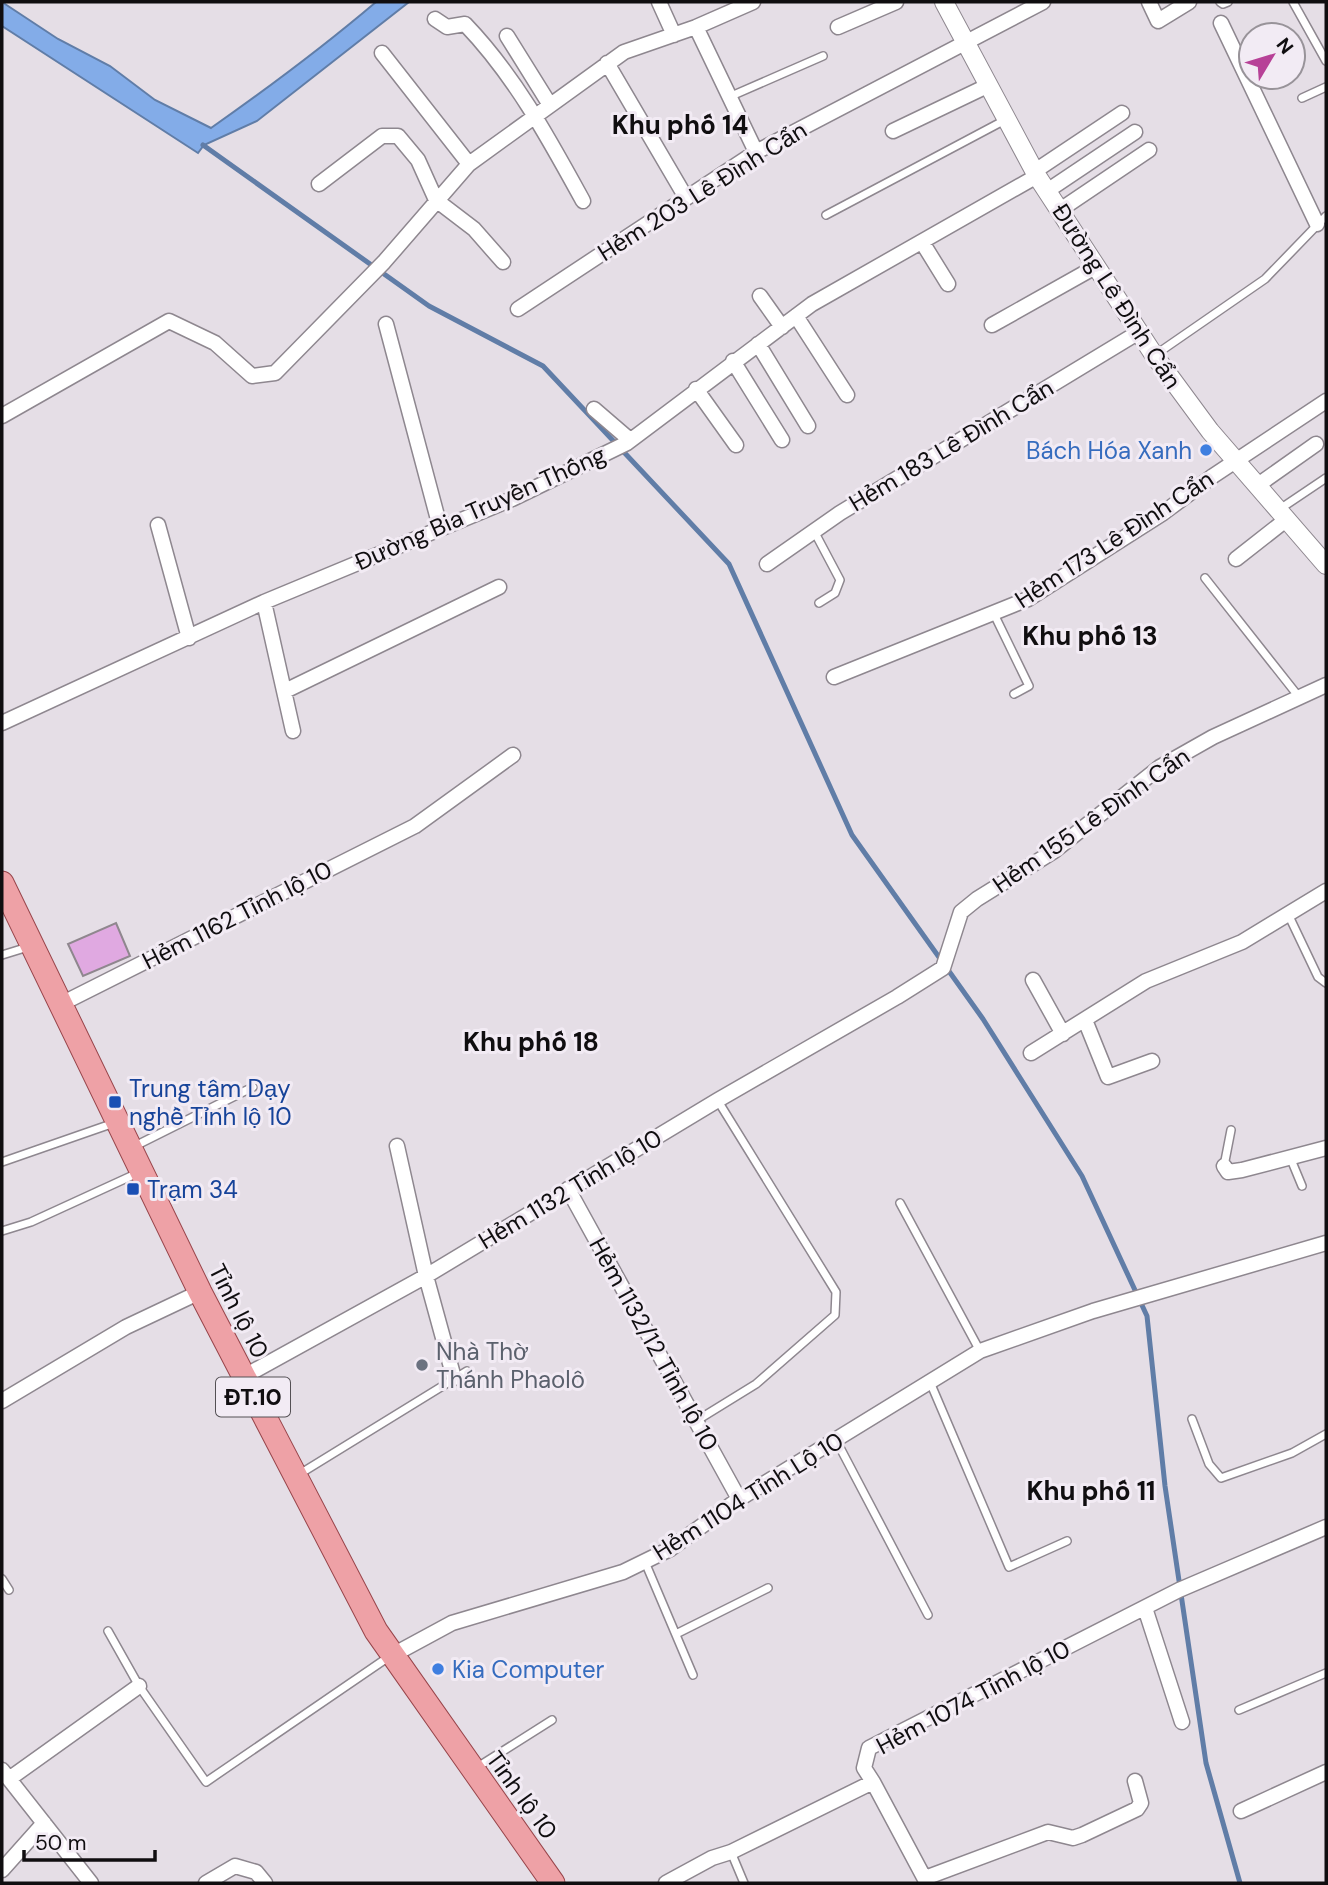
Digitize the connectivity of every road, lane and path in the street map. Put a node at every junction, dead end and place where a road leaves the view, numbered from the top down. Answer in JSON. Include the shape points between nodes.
{"nodes":[{"id":1,"x":659,"y":2,"type":"edge"},
{"id":2,"x":753,"y":2,"type":"edge"},
{"id":3,"x":896,"y":2,"type":"edge"},
{"id":4,"x":944,"y":2,"type":"edge"},
{"id":5,"x":1043,"y":2,"type":"edge"},
{"id":6,"x":1149,"y":2,"type":"edge"},
{"id":7,"x":1190,"y":2,"type":"edge"},
{"id":8,"x":1220,"y":2,"type":"edge"},
{"id":9,"x":1228,"y":2,"type":"edge"},
{"id":10,"x":1293,"y":2,"type":"edge"},
{"id":11,"x":435,"y":19,"type":"dead end"},
{"id":12,"x":1221,"y":23,"type":"dead end"},
{"id":13,"x":696,"y":27,"type":"junction"},
{"id":14,"x":838,"y":27,"type":"dead end"},
{"id":15,"x":674,"y":34,"type":"junction"},
{"id":16,"x":507,"y":36,"type":"dead end"},
{"id":17,"x":965,"y":42,"type":"junction"},
{"id":18,"x":383,"y":53,"type":"dead end"},
{"id":19,"x":823,"y":56,"type":"dead end"},
{"id":20,"x":1326,"y":61,"type":"edge"},
{"id":21,"x":607,"y":63,"type":"junction"},
{"id":22,"x":987,"y":86,"type":"junction"},
{"id":23,"x":1326,"y":87,"type":"edge"},
{"id":24,"x":729,"y":97,"type":"junction"},
{"id":25,"x":1302,"y":98,"type":"dead end"},
{"id":26,"x":550,"y":105,"type":"junction"},
{"id":27,"x":1122,"y":113,"type":"dead end"},
{"id":28,"x":536,"y":116,"type":"junction"},
{"id":29,"x":1006,"y":119,"type":"junction"},
{"id":30,"x":893,"y":131,"type":"dead end"},
{"id":31,"x":1135,"y":132,"type":"dead end"},
{"id":32,"x":1149,"y":150,"type":"dead end"},
{"id":33,"x":756,"y":152,"type":"junction"},
{"id":34,"x":469,"y":164,"type":"junction"},
{"id":35,"x":1040,"y":179,"type":"junction"},
{"id":36,"x":318,"y":184,"type":"dead end"},
{"id":37,"x":685,"y":197,"type":"junction"},
{"id":38,"x":436,"y":200,"type":"junction"},
{"id":39,"x":583,"y":201,"type":"dead end"},
{"id":40,"x":1060,"y":210,"type":"junction"},
{"id":41,"x":827,"y":215,"type":"dead end"},
{"id":42,"x":1322,"y":220,"type":"edge"},
{"id":43,"x":922,"y":242,"type":"junction"},
{"id":44,"x":503,"y":262,"type":"dead end"},
{"id":45,"x":1097,"y":266,"type":"junction"},
{"id":46,"x":948,"y":284,"type":"dead end"},
{"id":47,"x":760,"y":296,"type":"dead end"},
{"id":48,"x":518,"y":309,"type":"dead end"},
{"id":49,"x":796,"y":316,"type":"junction"},
{"id":50,"x":386,"y":324,"type":"dead end"},
{"id":51,"x":992,"y":325,"type":"dead end"},
{"id":52,"x":782,"y":327,"type":"junction"},
{"id":53,"x":1139,"y":332,"type":"junction"},
{"id":54,"x":758,"y":344,"type":"junction"},
{"id":55,"x":1154,"y":355,"type":"junction"},
{"id":56,"x":733,"y":361,"type":"junction"},
{"id":57,"x":696,"y":389,"type":"junction"},
{"id":58,"x":847,"y":395,"type":"dead end"},
{"id":59,"x":1326,"y":401,"type":"edge"},
{"id":60,"x":594,"y":409,"type":"dead end"},
{"id":61,"x":2,"y":416,"type":"edge"},
{"id":62,"x":808,"y":426,"type":"dead end"},
{"id":63,"x":782,"y":440,"type":"dead end"},
{"id":64,"x":629,"y":442,"type":"junction"},
{"id":65,"x":1316,"y":443,"type":"dead end"},
{"id":66,"x":736,"y":445,"type":"dead end"},
{"id":67,"x":1238,"y":461,"type":"junction"},
{"id":68,"x":1326,"y":478,"type":"edge"},
{"id":69,"x":1258,"y":485,"type":"junction"},
{"id":70,"x":1283,"y":514,"type":"junction"},
{"id":71,"x":158,"y":525,"type":"dead end"},
{"id":72,"x":440,"y":527,"type":"junction"},
{"id":73,"x":814,"y":531,"type":"junction"},
{"id":74,"x":1236,"y":559,"type":"dead end"},
{"id":75,"x":767,"y":564,"type":"dead end"},
{"id":76,"x":1326,"y":565,"type":"edge"},
{"id":77,"x":1205,"y":578,"type":"dead end"},
{"id":78,"x":499,"y":587,"type":"dead end"},
{"id":79,"x":264,"y":602,"type":"junction"},
{"id":80,"x":819,"y":603,"type":"dead end"},
{"id":81,"x":994,"y":614,"type":"junction"},
{"id":82,"x":189,"y":638,"type":"junction"},
{"id":83,"x":834,"y":677,"type":"dead end"},
{"id":84,"x":1326,"y":685,"type":"edge"},
{"id":85,"x":285,"y":691,"type":"junction"},
{"id":86,"x":1014,"y":694,"type":"dead end"},
{"id":87,"x":1299,"y":697,"type":"junction"},
{"id":88,"x":2,"y":723,"type":"edge"},
{"id":89,"x":293,"y":731,"type":"dead end"},
{"id":90,"x":513,"y":755,"type":"dead end"},
{"id":91,"x":2,"y":883,"type":"edge"},
{"id":92,"x":1326,"y":891,"type":"edge"},
{"id":93,"x":1288,"y":914,"type":"junction"},
{"id":94,"x":31,"y":946,"type":"junction"},
{"id":95,"x":2,"y":955,"type":"edge"},
{"id":96,"x":1033,"y":980,"type":"dead end"},
{"id":97,"x":1326,"y":983,"type":"edge"},
{"id":98,"x":897,"y":998,"type":"joint"},
{"id":99,"x":59,"y":1004,"type":"junction"},
{"id":100,"x":1084,"y":1020,"type":"junction"},
{"id":101,"x":1063,"y":1034,"type":"junction"},
{"id":102,"x":1031,"y":1054,"type":"dead end"},
{"id":103,"x":1153,"y":1061,"type":"dead end"},
{"id":104,"x":253,"y":1087,"type":"dead end"},
{"id":105,"x":718,"y":1100,"type":"junction"},
{"id":106,"x":116,"y":1122,"type":"junction"},
{"id":107,"x":1231,"y":1130,"type":"dead end"},
{"id":108,"x":397,"y":1146,"type":"dead end"},
{"id":109,"x":1326,"y":1148,"type":"edge"},
{"id":110,"x":129,"y":1149,"type":"junction"},
{"id":111,"x":1290,"y":1157,"type":"junction"},
{"id":112,"x":2,"y":1162,"type":"edge"},
{"id":113,"x":1224,"y":1166,"type":"joint"},
{"id":114,"x":140,"y":1171,"type":"junction"},
{"id":115,"x":1302,"y":1186,"type":"dead end"},
{"id":116,"x":568,"y":1189,"type":"junction"},
{"id":117,"x":900,"y":1203,"type":"dead end"},
{"id":118,"x":2,"y":1231,"type":"edge"},
{"id":119,"x":1326,"y":1243,"type":"edge"},
{"id":120,"x":426,"y":1276,"type":"junction"},
{"id":121,"x":200,"y":1292,"type":"junction"},
{"id":122,"x":981,"y":1351,"type":"junction"},
{"id":123,"x":460,"y":1375,"type":"joint"},
{"id":124,"x":243,"y":1377,"type":"junction"},
{"id":125,"x":930,"y":1382,"type":"junction"},
{"id":126,"x":2,"y":1401,"type":"edge"},
{"id":127,"x":1192,"y":1419,"type":"dead end"},
{"id":128,"x":696,"y":1421,"type":"junction"},
{"id":129,"x":1326,"y":1434,"type":"edge"},
{"id":130,"x":836,"y":1440,"type":"junction"},
{"id":131,"x":295,"y":1477,"type":"junction"},
{"id":132,"x":739,"y":1499,"type":"junction"},
{"id":133,"x":1326,"y":1527,"type":"edge"},
{"id":134,"x":1067,"y":1541,"type":"dead end"},
{"id":135,"x":645,"y":1561,"type":"junction"},
{"id":136,"x":2,"y":1579,"type":"edge"},
{"id":137,"x":768,"y":1588,"type":"dead end"},
{"id":138,"x":9,"y":1590,"type":"dead end"},
{"id":139,"x":1145,"y":1608,"type":"junction"},
{"id":140,"x":928,"y":1615,"type":"dead end"},
{"id":141,"x":108,"y":1631,"type":"dead end"},
{"id":142,"x":676,"y":1634,"type":"junction"},
{"id":143,"x":391,"y":1656,"type":"junction"},
{"id":144,"x":1326,"y":1673,"type":"edge"},
{"id":145,"x":693,"y":1675,"type":"dead end"},
{"id":146,"x":139,"y":1686,"type":"junction"},
{"id":147,"x":1239,"y":1710,"type":"dead end"},
{"id":148,"x":552,"y":1720,"type":"dead end"},
{"id":149,"x":1182,"y":1722,"type":"dead end"},
{"id":150,"x":472,"y":1770,"type":"junction"},
{"id":151,"x":1326,"y":1772,"type":"edge"},
{"id":152,"x":6,"y":1774,"type":"edge"},
{"id":153,"x":1135,"y":1781,"type":"dead end"},
{"id":154,"x":873,"y":1782,"type":"junction"},
{"id":155,"x":1241,"y":1811,"type":"dead end"},
{"id":156,"x":44,"y":1823,"type":"junction"},
{"id":157,"x":731,"y":1852,"type":"junction"},
{"id":158,"x":2,"y":1870,"type":"edge"},
{"id":159,"x":926,"y":1881,"type":"edge"},
{"id":160,"x":91,"y":1883,"type":"edge"},
{"id":161,"x":205,"y":1883,"type":"edge"},
{"id":162,"x":265,"y":1883,"type":"edge"},
{"id":163,"x":553,"y":1883,"type":"edge"},
{"id":164,"x":666,"y":1883,"type":"edge"},
{"id":165,"x":744,"y":1883,"type":"edge"}],
"edges":[{"from":1,"to":15,"type":"street"},
{"from":2,"to":13,"type":"street"},
{"from":3,"to":14,"type":"street"},
{"from":4,"to":17,"type":"street","name":"Đường Lê Đình Cẩn"},
{"from":5,"to":17,"type":"street","name":"Hẻm 203 Lê Đình Cẩn"},
{"from":6,"to":7,"type":"street","via":[[1158,21]]},
{"from":8,"to":9,"type":"lane"},
{"from":10,"to":20,"type":"lane"},
{"from":11,"to":28,"type":"street","via":[[447,27],[465,24]]},
{"from":12,"to":42,"type":"street"},
{"from":13,"to":15,"type":"street"},
{"from":13,"to":24,"type":"street"},
{"from":15,"to":21,"type":"street"},
{"from":16,"to":26,"type":"street"},
{"from":17,"to":22,"type":"street","name":"Đường Lê Đình Cẩn"},
{"from":17,"to":33,"type":"street","name":"Hẻm 203 Lê Đình Cẩn"},
{"from":18,"to":34,"type":"street"},
{"from":19,"to":24,"type":"lane"},
{"from":21,"to":26,"type":"street"},
{"from":21,"to":37,"type":"street"},
{"from":22,"to":29,"type":"street","name":"Đường Lê Đình Cẩn"},
{"from":22,"to":30,"type":"street"},
{"from":23,"to":25,"type":"lane"},
{"from":24,"to":33,"type":"street"},
{"from":26,"to":28,"type":"street"},
{"from":27,"to":35,"type":"street"},
{"from":28,"to":34,"type":"street"},
{"from":28,"to":39,"type":"street"},
{"from":29,"to":35,"type":"street","name":"Đường Lê Đình Cẩn"},
{"from":29,"to":41,"type":"lane"},
{"from":31,"to":35,"type":"street"},
{"from":32,"to":40,"type":"street"},
{"from":33,"to":37,"type":"street","name":"Hẻm 203 Lê Đình Cẩn"},
{"from":34,"to":38,"type":"street"},
{"from":35,"to":40,"type":"street","name":"Đường Lê Đình Cẩn"},
{"from":35,"to":43,"type":"street","name":"Đường Bia Truyền Thống"},
{"from":36,"to":38,"type":"street","via":[[382,136],[398,136],[418,160]]},
{"from":37,"to":48,"type":"street","name":"Hẻm 203 Lê Đình Cẩn"},
{"from":38,"to":44,"type":"street","via":[[474,229]]},
{"from":38,"to":61,"type":"street","via":[[384,262],[275,373],[252,376],[215,343],[169,321]]},
{"from":40,"to":45,"type":"street","name":"Đường Lê Đình Cẩn"},
{"from":42,"to":55,"type":"lane","via":[[1265,279]]},
{"from":43,"to":46,"type":"street"},
{"from":43,"to":49,"type":"street","name":"Đường Bia Truyền Thống"},
{"from":45,"to":51,"type":"street"},
{"from":45,"to":53,"type":"street","name":"Đường Lê Đình Cẩn"},
{"from":47,"to":52,"type":"street"},
{"from":49,"to":52,"type":"street","name":"Đường Bia Truyền Thống"},
{"from":49,"to":58,"type":"street"},
{"from":50,"to":72,"type":"street"},
{"from":52,"to":54,"type":"street","name":"Đường Bia Truyền Thống"},
{"from":53,"to":55,"type":"street","name":"Đường Lê Đình Cẩn"},
{"from":53,"to":73,"type":"street","name":"Hẻm 183 Lê Đình Cẩn"},
{"from":54,"to":56,"type":"street","name":"Đường Bia Truyền Thống"},
{"from":54,"to":62,"type":"street"},
{"from":55,"to":67,"type":"street","name":"Đường Lê Đình Cẩn"},
{"from":56,"to":57,"type":"street","name":"Đường Bia Truyền Thống"},
{"from":56,"to":63,"type":"street"},
{"from":57,"to":64,"type":"street","name":"Đường Bia Truyền Thống"},
{"from":57,"to":66,"type":"street"},
{"from":59,"to":67,"type":"street","name":"Hẻm 173 Lê Đình Cẩn"},
{"from":60,"to":64,"type":"street"},
{"from":64,"to":72,"type":"street","name":"Đường Bia Truyền Thống","via":[[512,499]]},
{"from":65,"to":69,"type":"street"},
{"from":67,"to":69,"type":"street","name":"Đường Lê Đình Cẩn"},
{"from":67,"to":81,"type":"street","name":"Hẻm 173 Lê Đình Cẩn","via":[[1039,591]]},
{"from":68,"to":70,"type":"lane"},
{"from":69,"to":70,"type":"street","name":"Đường Lê Đình Cẩn"},
{"from":70,"to":74,"type":"street"},
{"from":70,"to":76,"type":"street","name":"Đường Lê Đình Cẩn"},
{"from":71,"to":82,"type":"street"},
{"from":72,"to":79,"type":"street","name":"Đường Bia Truyền Thống"},
{"from":73,"to":75,"type":"street","name":"Hẻm 183 Lê Đình Cẩn"},
{"from":73,"to":80,"type":"lane","via":[[840,580],[835,593]]},
{"from":77,"to":87,"type":"lane"},
{"from":78,"to":85,"type":"street"},
{"from":79,"to":82,"type":"street","name":"Đường Bia Truyền Thống"},
{"from":79,"to":85,"type":"street"},
{"from":81,"to":83,"type":"street","name":"Hẻm 173 Lê Đình Cẩn"},
{"from":81,"to":86,"type":"lane","via":[[1029,686]]},
{"from":82,"to":88,"type":"street","name":"Đường Bia Truyền Thống"},
{"from":84,"to":87,"type":"street","name":"Hẻm 155 Lê Đình Cẩn"},
{"from":85,"to":89,"type":"street"},
{"from":87,"to":98,"type":"street","name":"Hẻm 155 Lê Đình Cẩn","via":[[1160,767],[1054,850],[969,906],[961,912],[943,968]]},
{"from":90,"to":99,"type":"street","name":"Hẻm 1162 Tỉnh lộ 10","via":[[415,826]]},
{"from":91,"to":94,"type":"main road","name":"Tỉnh lộ 10","number":"ĐT.10"},
{"from":92,"to":93,"type":"street"},
{"from":93,"to":97,"type":"lane","via":[[1318,977]]},
{"from":93,"to":100,"type":"street","via":[[1242,942],[1146,981]]},
{"from":94,"to":95,"type":"lane"},
{"from":94,"to":99,"type":"main road","name":"Tỉnh lộ 10","number":"ĐT.10"},
{"from":96,"to":101,"type":"street"},
{"from":98,"to":105,"type":"street","name":"Hẻm 1132 Tỉnh lộ 10"},
{"from":99,"to":106,"type":"main road","name":"Tỉnh lộ 10","number":"ĐT.10"},
{"from":100,"to":101,"type":"street"},
{"from":100,"to":103,"type":"street","via":[[1108,1077]]},
{"from":101,"to":102,"type":"street"},
{"from":104,"to":110,"type":"lane"},
{"from":105,"to":116,"type":"street","name":"Hẻm 1132 Tỉnh lộ 10"},
{"from":105,"to":128,"type":"lane","via":[[836,1292],[835,1315],[756,1384]]},
{"from":106,"to":110,"type":"main road","name":"Tỉnh lộ 10","number":"ĐT.10"},
{"from":106,"to":112,"type":"lane"},
{"from":107,"to":113,"type":"lane"},
{"from":108,"to":120,"type":"street"},
{"from":109,"to":111,"type":"street"},
{"from":110,"to":114,"type":"main road","name":"Tỉnh lộ 10","number":"ĐT.10"},
{"from":111,"to":113,"type":"street","via":[[1228,1172]]},
{"from":111,"to":115,"type":"lane"},
{"from":114,"to":118,"type":"lane"},
{"from":114,"to":121,"type":"main road","name":"Tỉnh lộ 10","number":"ĐT.10"},
{"from":116,"to":120,"type":"street","name":"Hẻm 1132 Tỉnh lộ 10"},
{"from":116,"to":128,"type":"street","name":"Hẻm 1132/12 Tỉnh lộ 10"},
{"from":117,"to":122,"type":"lane"},
{"from":119,"to":122,"type":"street","name":"Hẻm 1104 Tỉnh Lộ 10","via":[[1093,1311]]},
{"from":120,"to":123,"type":"street"},
{"from":120,"to":124,"type":"street","name":"Hẻm 1132 Tỉnh lộ 10"},
{"from":121,"to":124,"type":"main road","name":"Tỉnh lộ 10","number":"ĐT.10"},
{"from":121,"to":126,"type":"street","via":[[126,1327]]},
{"from":122,"to":125,"type":"street","name":"Hẻm 1104 Tỉnh Lộ 10"},
{"from":123,"to":131,"type":"lane"},
{"from":124,"to":131,"type":"main road","name":"Tỉnh lộ 10","number":"ĐT.10"},
{"from":125,"to":130,"type":"street","name":"Hẻm 1104 Tỉnh Lộ 10"},
{"from":125,"to":134,"type":"lane","via":[[1009,1567]]},
{"from":127,"to":129,"type":"lane","via":[[1209,1464],[1222,1478]]},
{"from":128,"to":132,"type":"street","name":"Hẻm 1132/12 Tỉnh lộ 10"},
{"from":130,"to":132,"type":"street","name":"Hẻm 1104 Tỉnh Lộ 10"},
{"from":130,"to":140,"type":"lane"},
{"from":131,"to":143,"type":"main road","name":"Tỉnh lộ 10","number":"ĐT.10"},
{"from":132,"to":135,"type":"street","name":"Hẻm 1104 Tỉnh Lộ 10","via":[[670,1549]]},
{"from":133,"to":139,"type":"street","name":"Hẻm 1074 Tỉnh lộ 10"},
{"from":135,"to":142,"type":"lane"},
{"from":135,"to":143,"type":"street","name":"Hẻm 1104 Tỉnh Lộ 10","via":[[624,1572],[452,1623]]},
{"from":136,"to":138,"type":"lane"},
{"from":137,"to":142,"type":"lane"},
{"from":139,"to":149,"type":"street"},
{"from":139,"to":154,"type":"street","name":"Hẻm 1074 Tỉnh lộ 10","via":[[869,1748],[864,1768]]},
{"from":141,"to":146,"type":"lane"},
{"from":142,"to":145,"type":"lane"},
{"from":143,"to":146,"type":"lane","via":[[206,1782]]},
{"from":143,"to":150,"type":"main road","name":"Tỉnh lộ 10","number":"ĐT.10"},
{"from":144,"to":147,"type":"lane"},
{"from":146,"to":152,"type":"street"},
{"from":148,"to":150,"type":"lane"},
{"from":150,"to":163,"type":"main road","name":"Tỉnh lộ 10","number":"ĐT.10"},
{"from":151,"to":155,"type":"street"},
{"from":152,"to":156,"type":"street"},
{"from":153,"to":159,"type":"street","via":[[1141,1803],[1110,1823],[1073,1838],[1048,1832]]},
{"from":154,"to":157,"type":"street","name":"Hẻm 1074 Tỉnh lộ 10"},
{"from":154,"to":159,"type":"street"},
{"from":156,"to":158,"type":"street"},
{"from":156,"to":160,"type":"street"},
{"from":157,"to":164,"type":"street","name":"Hẻm 1074 Tỉnh lộ 10"},
{"from":157,"to":165,"type":"lane"},
{"from":161,"to":162,"type":"street","via":[[224,1870],[246,1867]]}]}
